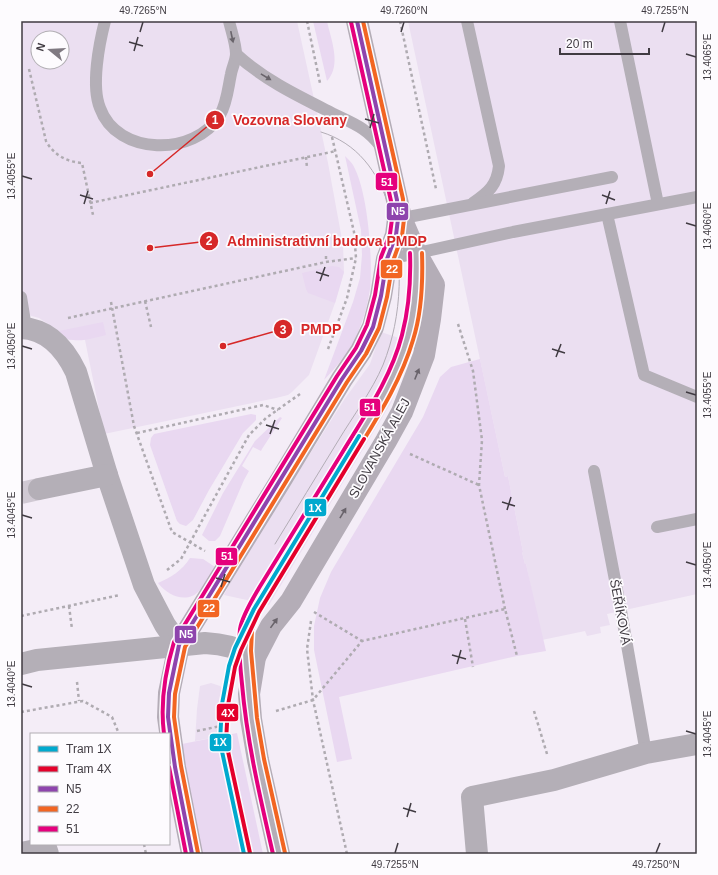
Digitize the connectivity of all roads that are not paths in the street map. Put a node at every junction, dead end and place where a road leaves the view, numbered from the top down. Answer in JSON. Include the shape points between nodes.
{"nodes":[{"id":1,"x":105,"y":21,"type":"edge"},
{"id":2,"x":229,"y":21,"type":"edge"},
{"id":3,"x":357,"y":21,"type":"edge"},
{"id":4,"x":467,"y":21,"type":"edge"},
{"id":5,"x":620,"y":21,"type":"edge"},
{"id":6,"x":236,"y":54,"type":"junction"},
{"id":7,"x":387,"y":161,"type":"junction"},
{"id":8,"x":612,"y":177,"type":"dead end"},
{"id":9,"x":697,"y":197,"type":"edge"},
{"id":10,"x":658,"y":204,"type":"junction"},
{"id":11,"x":468,"y":205,"type":"junction"},
{"id":12,"x":398,"y":213,"type":"junction"},
{"id":13,"x":607,"y":214,"type":"junction"},
{"id":14,"x":416,"y":253,"type":"junction"},
{"id":15,"x":387,"y":259,"type":"junction"},
{"id":16,"x":21,"y":297,"type":"edge"},
{"id":17,"x":29,"y":329,"type":"edge"},
{"id":18,"x":697,"y":397,"type":"edge"},
{"id":19,"x":594,"y":471,"type":"dead end"},
{"id":20,"x":107,"y":475,"type":"junction"},
{"id":21,"x":39,"y":489,"type":"tunnel mouth"},
{"id":22,"x":697,"y":519,"type":"edge"},
{"id":23,"x":657,"y":528,"type":"dead end"},
{"id":24,"x":179,"y":645,"type":"junction"},
{"id":25,"x":250,"y":654,"type":"junction"},
{"id":26,"x":21,"y":664,"type":"edge"},
{"id":27,"x":697,"y":744,"type":"edge"},
{"id":28,"x":646,"y":753,"type":"junction"},
{"id":29,"x":21,"y":853,"type":"edge"},
{"id":30,"x":48,"y":854,"type":"edge"},
{"id":31,"x":192,"y":854,"type":"edge"},
{"id":32,"x":279,"y":854,"type":"edge"},
{"id":33,"x":476,"y":854,"type":"edge"}],
"edges":[{"from":1,"to":6,"type":"lane","via":[[96,78],[99,107],[104,118],[121,135],[152,145],[170,145],[190,140],[206,130],[220,116],[226,103]]},
{"from":2,"to":6,"type":"lane","one_way":true},
{"from":3,"to":7,"type":"main road","name":"SLOVANSKÁ ALEJ"},
{"from":4,"to":11,"type":"lane","via":[[499,166],[493,187]]},
{"from":5,"to":10,"type":"lane"},
{"from":6,"to":7,"type":"lane","one_way":true,"via":[[266,78],[361,127],[372,136]]},
{"from":7,"to":12,"type":"main road","name":"SLOVANSKÁ ALEJ"},
{"from":8,"to":11,"type":"lane"},
{"from":9,"to":10,"type":"lane"},
{"from":10,"to":13,"type":"lane"},
{"from":11,"to":12,"type":"lane","via":[[440,211]]},
{"from":12,"to":14,"type":"main road","name":"SLOVANSKÁ ALEJ"},
{"from":12,"to":15,"type":"main road","name":"SLOVANSKÁ ALEJ","via":[[396,235]]},
{"from":13,"to":14,"type":"lane"},
{"from":13,"to":18,"type":"lane","via":[[644,375]]},
{"from":14,"to":15,"type":"lane"},
{"from":14,"to":25,"type":"lane","via":[[417,276],[410,326],[396,370],[374,413],[254,609],[246,629]]},
{"from":25,"to":14,"type":"main road","name":"SLOVANSKÁ ALEJ","one_way":true,"via":[[291,601],[402,412],[424,356],[434,285]]},
{"from":15,"to":24,"type":"main road","name":"SLOVANSKÁ ALEJ","via":[[373,327],[361,351]]},
{"from":16,"to":17,"type":"lane"},
{"from":17,"to":20,"type":"street","via":[[48,336],[73,365]]},
{"from":19,"to":28,"type":"lane","name":"ŠEŘÍKOVÁ"},
{"from":20,"to":21,"type":"street"},
{"from":20,"to":24,"type":"street","via":[[144,585]]},
{"from":22,"to":23,"type":"lane"},
{"from":24,"to":25,"type":"street","via":[[220,644]]},
{"from":24,"to":26,"type":"street","via":[[36,660]]},
{"from":24,"to":31,"type":"main road","name":"SLOVANSKÁ ALEJ","via":[[168,693],[168,717]]},
{"from":25,"to":32,"type":"main road","name":"SLOVANSKÁ ALEJ","via":[[251,719]]},
{"from":27,"to":28,"type":"street"},
{"from":28,"to":33,"type":"street","via":[[554,780],[472,797]]},
{"from":29,"to":30,"type":"street","via":[[46,848]]}]}
